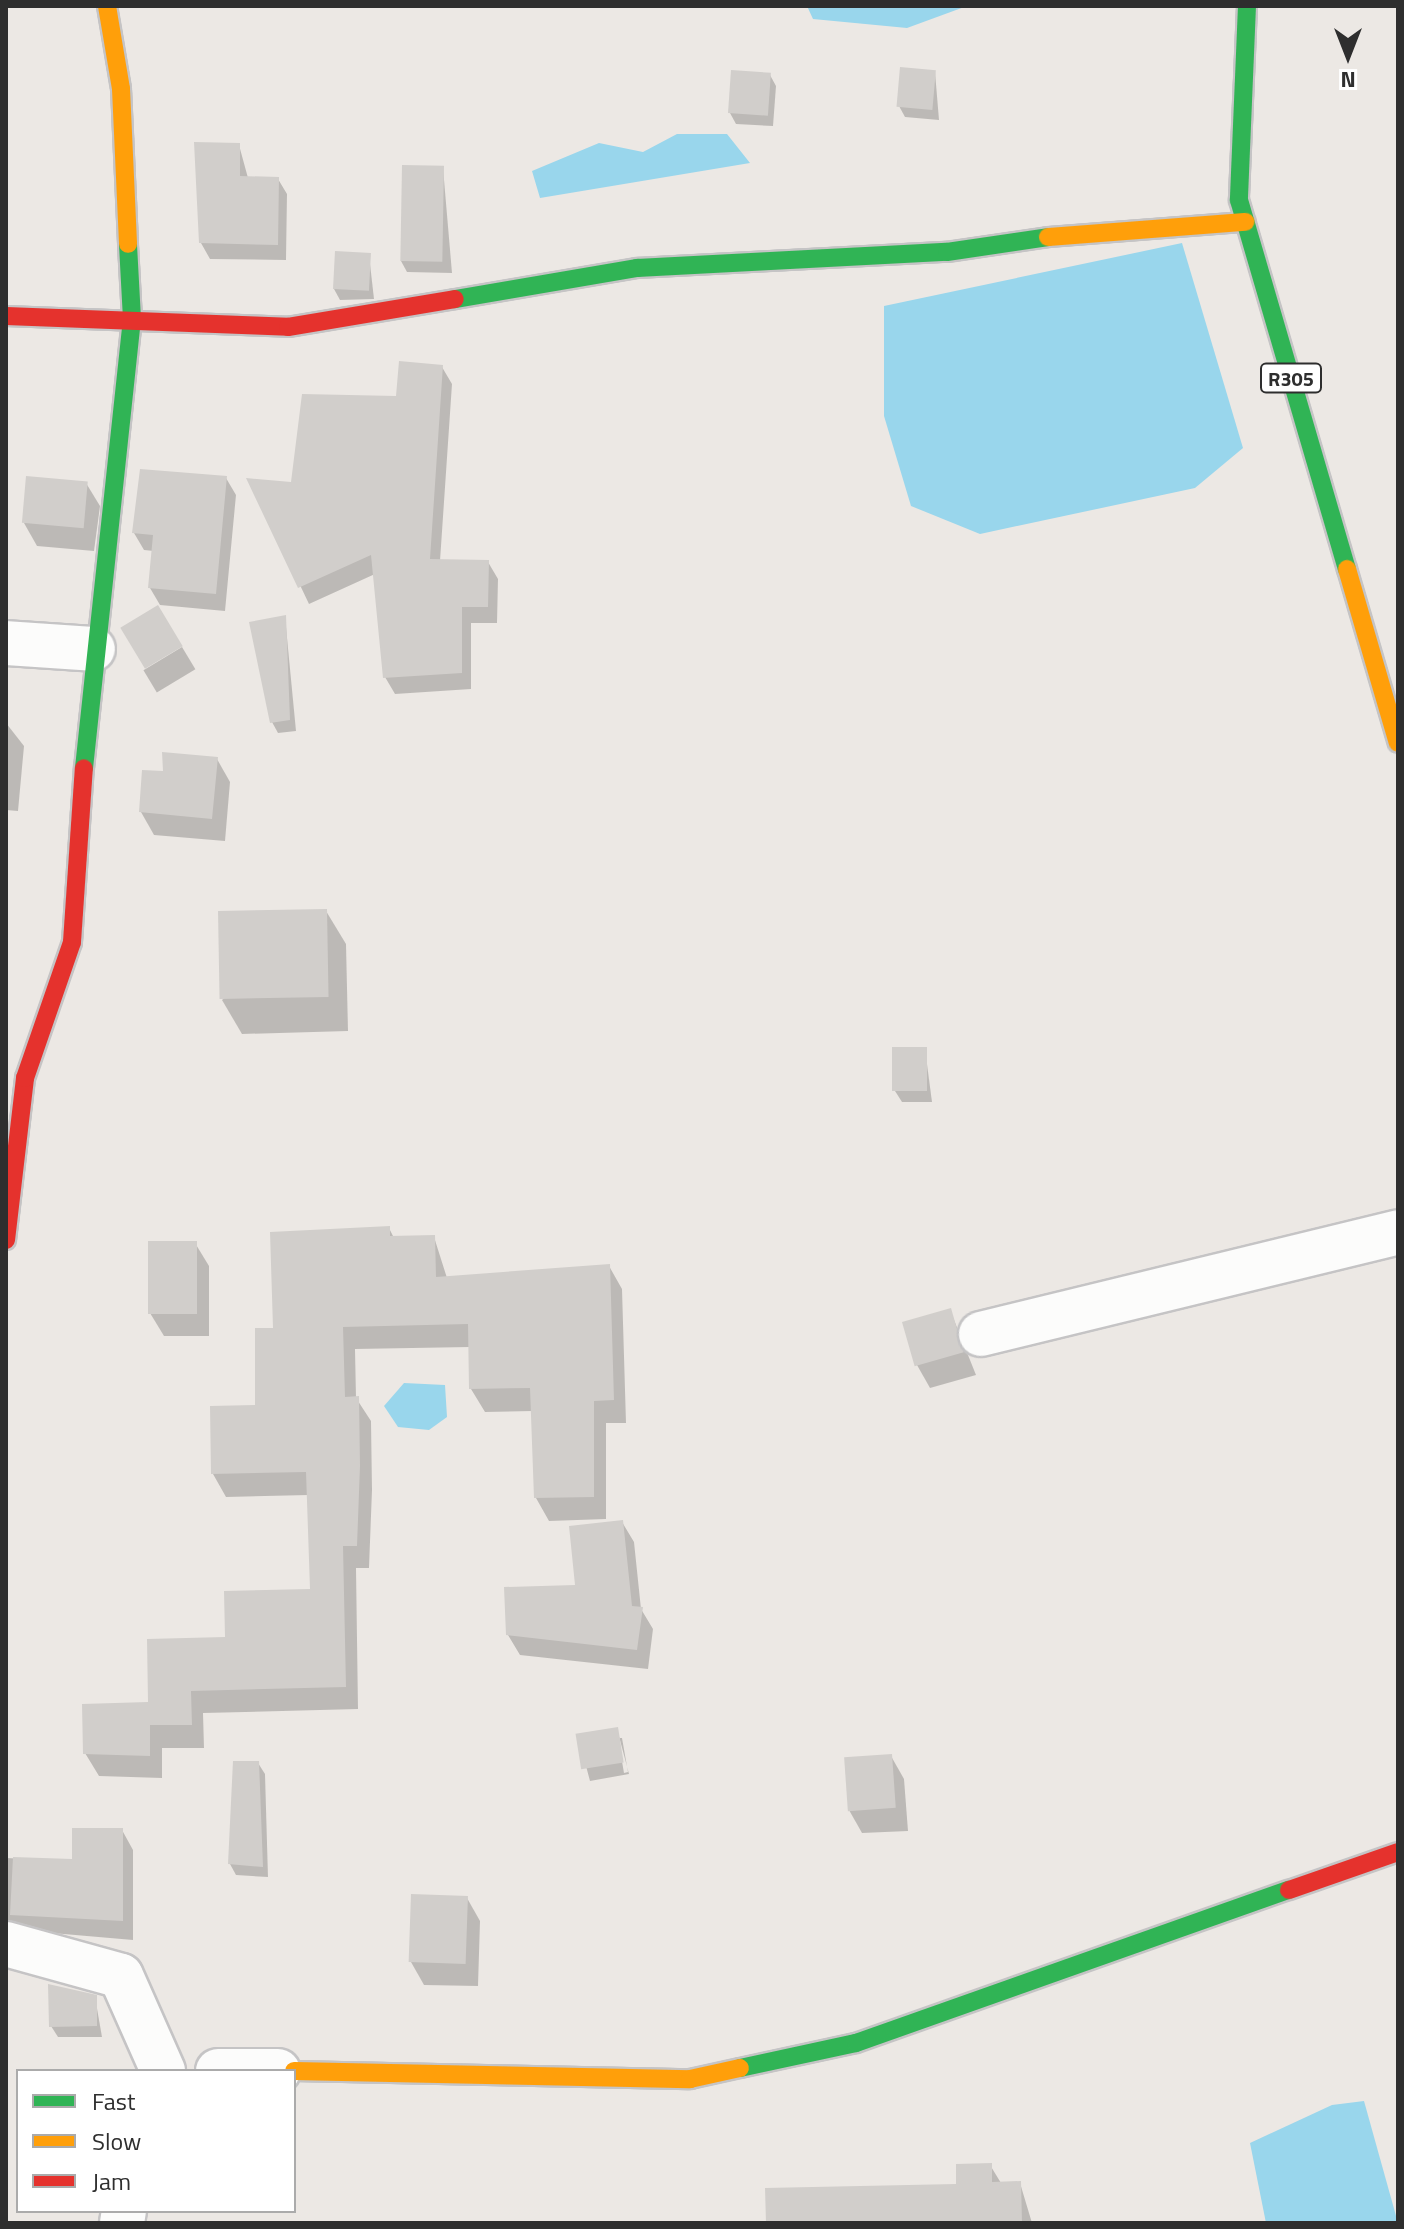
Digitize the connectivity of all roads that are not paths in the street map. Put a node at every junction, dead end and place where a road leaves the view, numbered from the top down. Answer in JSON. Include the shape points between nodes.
{"nodes":[{"id":1,"x":107,"y":6,"type":"edge"},
{"id":2,"x":1247,"y":6,"type":"edge"},
{"id":3,"x":1245,"y":222,"type":"junction"},
{"id":4,"x":6,"y":316,"type":"edge"},
{"id":5,"x":132,"y":319,"type":"junction"},
{"id":6,"x":6,"y":643,"type":"edge"},
{"id":7,"x":93,"y":649,"type":"junction"},
{"id":8,"x":1398,"y":743,"type":"edge"},
{"id":9,"x":1398,"y":1232,"type":"edge"},
{"id":10,"x":6,"y":1240,"type":"edge"},
{"id":11,"x":981,"y":1334,"type":"dead end"},
{"id":12,"x":1398,"y":1852,"type":"edge"},
{"id":13,"x":6,"y":1944,"type":"edge"},
{"id":14,"x":162,"y":2069,"type":"edge"},
{"id":15,"x":296,"y":2071,"type":"edge"}],
"edges":[{"from":1,"to":5,"type":"street","via":[[121,89]]},
{"from":2,"to":3,"type":"street","number":"R305","via":[[1239,200]]},
{"from":3,"to":5,"type":"street","via":[[947,252],[637,268],[288,327]]},
{"from":3,"to":8,"type":"street","number":"R305"},
{"from":4,"to":5,"type":"street"},
{"from":5,"to":7,"type":"street"},
{"from":6,"to":7,"type":"street"},
{"from":7,"to":10,"type":"street","via":[[72,942],[25,1078]]},
{"from":9,"to":11,"type":"street"},
{"from":12,"to":15,"type":"street","via":[[856,2043],[690,2079]]},
{"from":13,"to":14,"type":"street","via":[[121,1976]]}]}
